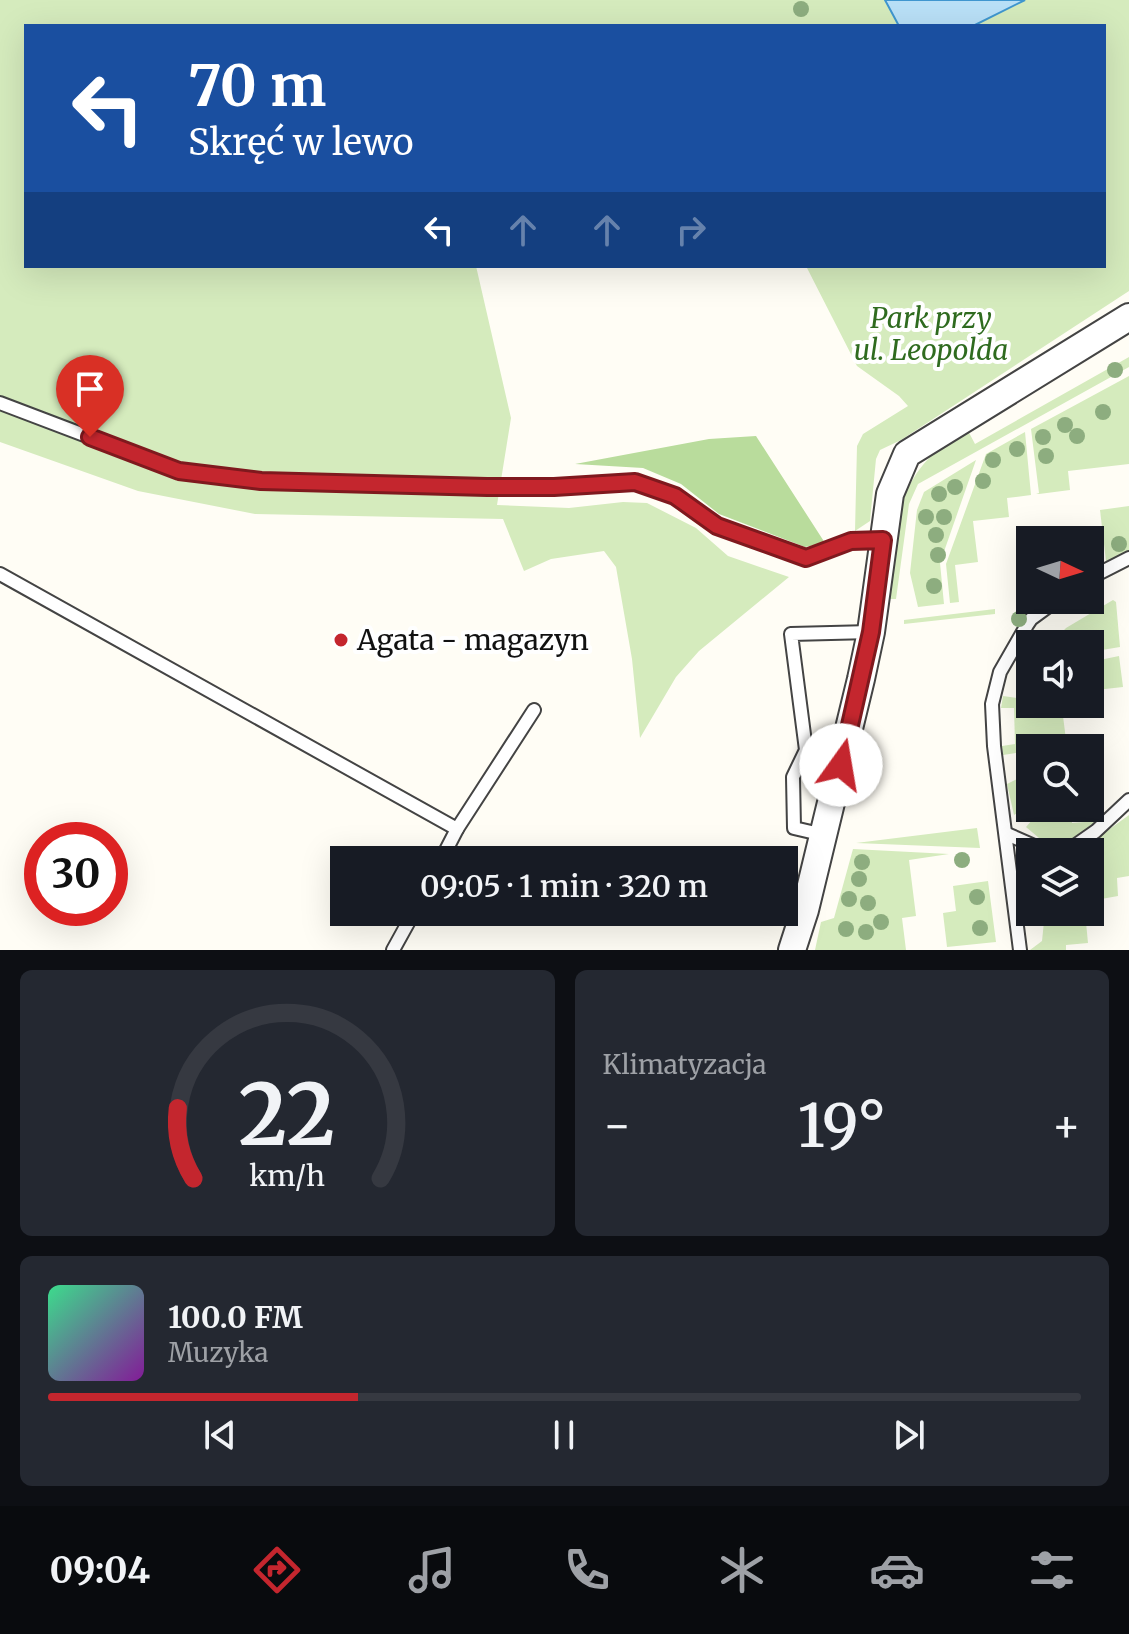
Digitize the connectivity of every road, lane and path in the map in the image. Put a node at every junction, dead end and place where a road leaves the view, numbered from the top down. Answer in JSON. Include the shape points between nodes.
{"nodes":[{"id":1,"x":1129,"y":317,"type":"edge"},
{"id":2,"x":0,"y":403,"type":"edge"},
{"id":3,"x":883,"y":540,"type":"junction"},
{"id":4,"x":1129,"y":558,"type":"edge"},
{"id":5,"x":1104,"y":571,"type":"edge"},
{"id":6,"x":0,"y":574,"type":"edge"},
{"id":7,"x":1038,"y":614,"type":"edge"},
{"id":8,"x":871,"y":632,"type":"junction"},
{"id":9,"x":534,"y":710,"type":"dead end"},
{"id":10,"x":1129,"y":800,"type":"edge"},
{"id":11,"x":457,"y":829,"type":"junction"},
{"id":12,"x":1007,"y":834,"type":"junction"},
{"id":13,"x":824,"y":835,"type":"junction"},
{"id":14,"x":1016,"y":838,"type":"edge"},
{"id":15,"x":1086,"y":838,"type":"edge"},
{"id":16,"x":448,"y":846,"type":"edge"},
{"id":17,"x":1014,"y":890,"type":"joint"},
{"id":18,"x":805,"y":910,"type":"junction"},
{"id":19,"x":406,"y":926,"type":"edge"},
{"id":20,"x":393,"y":950,"type":"edge"},
{"id":21,"x":792,"y":950,"type":"edge"},
{"id":22,"x":800,"y":950,"type":"edge"},
{"id":23,"x":1020,"y":950,"type":"edge"}],
"edges":[{"from":1,"to":3,"type":"street","via":[[907,454],[890,494]]},
{"from":2,"to":3,"type":"lane","via":[[179,471],[261,481],[487,487],[635,482],[675,496],[717,526],[806,558],[851,541]]},
{"from":3,"to":8,"type":"street"},
{"from":4,"to":5,"type":"lane"},
{"from":6,"to":11,"type":"lane"},
{"from":7,"to":12,"type":"lane","via":[[1000,672],[992,704]]},
{"from":8,"to":13,"type":"street"},
{"from":8,"to":13,"type":"lane","via":[[791,634],[806,750],[793,777],[790,828]]},
{"from":9,"to":11,"type":"lane"},
{"from":10,"to":15,"type":"lane"},
{"from":11,"to":16,"type":"lane"},
{"from":12,"to":14,"type":"lane"},
{"from":12,"to":17,"type":"lane"},
{"from":13,"to":18,"type":"street"},
{"from":17,"to":23,"type":"lane"},
{"from":18,"to":21,"type":"street"},
{"from":18,"to":22,"type":"street"},
{"from":19,"to":20,"type":"lane"}]}
